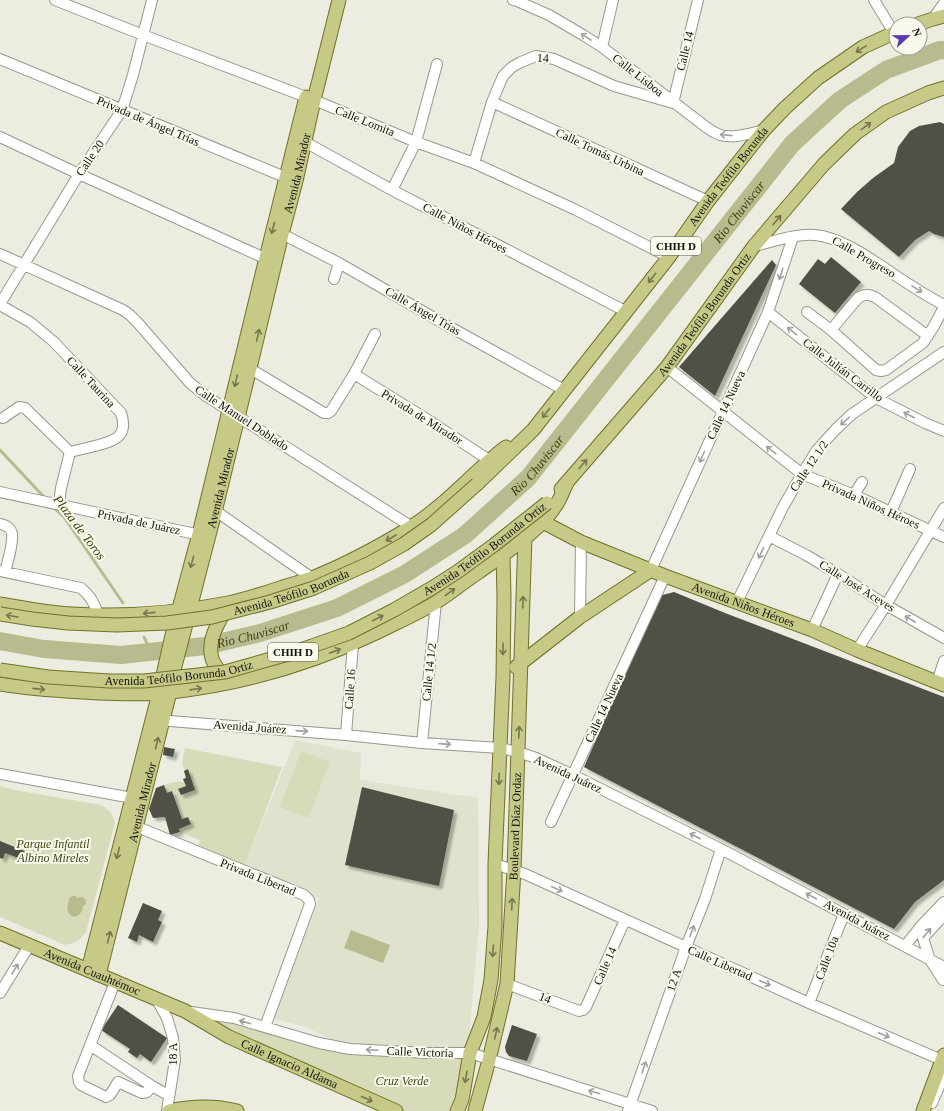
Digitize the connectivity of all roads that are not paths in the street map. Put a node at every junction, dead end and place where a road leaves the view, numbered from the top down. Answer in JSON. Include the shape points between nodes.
{"nodes":[{"id":1,"x":55,"y":0,"type":"edge"},
{"id":2,"x":152,"y":0,"type":"edge"},
{"id":3,"x":330,"y":0,"type":"edge"},
{"id":4,"x":339,"y":0,"type":"edge"},
{"id":5,"x":516,"y":0,"type":"edge"},
{"id":6,"x":613,"y":0,"type":"edge"},
{"id":7,"x":698,"y":0,"type":"edge"},
{"id":8,"x":874,"y":0,"type":"edge"},
{"id":9,"x":944,"y":3,"type":"edge"},
{"id":10,"x":938,"y":17,"type":"edge"},
{"id":11,"x":928,"y":20,"type":"edge"},
{"id":12,"x":888,"y":21,"type":"edge"},
{"id":13,"x":143,"y":35,"type":"junction"},
{"id":14,"x":888,"y":35,"type":"edge"},
{"id":15,"x":602,"y":47,"type":"junction"},
{"id":16,"x":0,"y":59,"type":"edge"},
{"id":17,"x":437,"y":64,"type":"dead end"},
{"id":18,"x":944,"y":88,"type":"edge"},
{"id":19,"x":310,"y":99,"type":"junction"},
{"id":20,"x":492,"y":102,"type":"junction"},
{"id":21,"x":673,"y":103,"type":"junction"},
{"id":22,"x":122,"y":110,"type":"junction"},
{"id":23,"x":764,"y":130,"type":"junction"},
{"id":24,"x":0,"y":137,"type":"edge"},
{"id":25,"x":305,"y":142,"type":"junction"},
{"id":26,"x":416,"y":142,"type":"junction"},
{"id":27,"x":474,"y":163,"type":"junction"},
{"id":28,"x":79,"y":174,"type":"junction"},
{"id":29,"x":291,"y":180,"type":"junction"},
{"id":30,"x":392,"y":190,"type":"junction"},
{"id":31,"x":708,"y":201,"type":"junction"},
{"id":32,"x":282,"y":234,"type":"junction"},
{"id":33,"x":793,"y":237,"type":"junction"},
{"id":34,"x":754,"y":246,"type":"junction"},
{"id":35,"x":0,"y":254,"type":"edge"},
{"id":36,"x":669,"y":257,"type":"junction"},
{"id":37,"x":270,"y":260,"type":"junction"},
{"id":38,"x":339,"y":263,"type":"junction"},
{"id":39,"x":24,"y":265,"type":"junction"},
{"id":40,"x":334,"y":279,"type":"dead end"},
{"id":41,"x":0,"y":305,"type":"edge"},
{"id":42,"x":944,"y":306,"type":"edge"},
{"id":43,"x":626,"y":311,"type":"junction"},
{"id":44,"x":768,"y":312,"type":"junction"},
{"id":45,"x":807,"y":312,"type":"dead end"},
{"id":46,"x":831,"y":330,"type":"junction"},
{"id":47,"x":375,"y":334,"type":"dead end"},
{"id":48,"x":928,"y":336,"type":"junction"},
{"id":49,"x":944,"y":352,"type":"edge"},
{"id":50,"x":245,"y":366,"type":"junction"},
{"id":51,"x":667,"y":367,"type":"junction"},
{"id":52,"x":354,"y":374,"type":"junction"},
{"id":53,"x":564,"y":390,"type":"junction"},
{"id":54,"x":876,"y":398,"type":"junction"},
{"id":55,"x":722,"y":411,"type":"junction"},
{"id":56,"x":233,"y":414,"type":"junction"},
{"id":57,"x":3,"y":418,"type":"dead end"},
{"id":58,"x":533,"y":430,"type":"junction"},
{"id":59,"x":944,"y":431,"type":"edge"},
{"id":60,"x":70,"y":452,"type":"junction"},
{"id":61,"x":489,"y":460,"type":"junction"},
{"id":62,"x":910,"y":469,"type":"dead end"},
{"id":63,"x":802,"y":474,"type":"junction"},
{"id":64,"x":862,"y":482,"type":"dead end"},
{"id":65,"x":567,"y":483,"type":"junction"},
{"id":66,"x":0,"y":492,"type":"edge"},
{"id":67,"x":854,"y":496,"type":"junction"},
{"id":68,"x":59,"y":504,"type":"junction"},
{"id":69,"x":211,"y":508,"type":"junction"},
{"id":70,"x":944,"y":508,"type":"edge"},
{"id":71,"x":891,"y":512,"type":"junction"},
{"id":72,"x":543,"y":522,"type":"junction"},
{"id":73,"x":0,"y":524,"type":"edge"},
{"id":74,"x":412,"y":526,"type":"junction"},
{"id":75,"x":930,"y":531,"type":"junction"},
{"id":76,"x":204,"y":536,"type":"junction"},
{"id":77,"x":769,"y":536,"type":"junction"},
{"id":78,"x":525,"y":537,"type":"junction"},
{"id":79,"x":944,"y":537,"type":"edge"},
{"id":80,"x":581,"y":542,"type":"junction"},
{"id":81,"x":504,"y":554,"type":"junction"},
{"id":82,"x":651,"y":570,"type":"junction"},
{"id":83,"x":3,"y":572,"type":"edge"},
{"id":84,"x":838,"y":574,"type":"junction"},
{"id":85,"x":665,"y":576,"type":"junction"},
{"id":86,"x":312,"y":578,"type":"junction"},
{"id":87,"x":436,"y":602,"type":"junction"},
{"id":88,"x":737,"y":602,"type":"junction"},
{"id":89,"x":229,"y":603,"type":"junction"},
{"id":90,"x":0,"y":604,"type":"edge"},
{"id":91,"x":886,"y":605,"type":"junction"},
{"id":92,"x":184,"y":610,"type":"junction"},
{"id":93,"x":0,"y":614,"type":"edge"},
{"id":94,"x":98,"y":615,"type":"junction"},
{"id":95,"x":580,"y":617,"type":"junction"},
{"id":96,"x":812,"y":630,"type":"junction"},
{"id":97,"x":944,"y":638,"type":"edge"},
{"id":98,"x":353,"y":644,"type":"junction"},
{"id":99,"x":857,"y":650,"type":"junction"},
{"id":100,"x":944,"y":661,"type":"edge"},
{"id":101,"x":521,"y":664,"type":"junction"},
{"id":102,"x":0,"y":670,"type":"edge"},
{"id":103,"x":503,"y":677,"type":"junction"},
{"id":104,"x":232,"y":682,"type":"junction"},
{"id":105,"x":0,"y":684,"type":"edge"},
{"id":106,"x":940,"y":684,"type":"edge"},
{"id":107,"x":164,"y":693,"type":"junction"},
{"id":108,"x":157,"y":720,"type":"junction"},
{"id":109,"x":346,"y":735,"type":"junction"},
{"id":110,"x":422,"y":743,"type":"junction"},
{"id":111,"x":500,"y":748,"type":"junction"},
{"id":112,"x":518,"y":752,"type":"junction"},
{"id":113,"x":0,"y":774,"type":"edge"},
{"id":114,"x":573,"y":775,"type":"junction"},
{"id":115,"x":137,"y":799,"type":"junction"},
{"id":116,"x":551,"y":822,"type":"dead end"},
{"id":117,"x":131,"y":825,"type":"junction"},
{"id":118,"x":721,"y":849,"type":"junction"},
{"id":119,"x":495,"y":864,"type":"junction"},
{"id":120,"x":514,"y":870,"type":"junction"},
{"id":121,"x":944,"y":902,"type":"edge"},
{"id":122,"x":844,"y":914,"type":"junction"},
{"id":123,"x":944,"y":915,"type":"edge"},
{"id":124,"x":624,"y":920,"type":"junction"},
{"id":125,"x":0,"y":933,"type":"edge"},
{"id":126,"x":29,"y":946,"type":"junction"},
{"id":127,"x":905,"y":946,"type":"junction"},
{"id":128,"x":686,"y":947,"type":"junction"},
{"id":129,"x":930,"y":960,"type":"junction"},
{"id":130,"x":944,"y":967,"type":"edge"},
{"id":131,"x":94,"y":972,"type":"junction"},
{"id":132,"x":943,"y":980,"type":"edge"},
{"id":133,"x":115,"y":982,"type":"junction"},
{"id":134,"x":508,"y":984,"type":"junction"},
{"id":135,"x":0,"y":993,"type":"edge"},
{"id":136,"x":157,"y":1000,"type":"junction"},
{"id":137,"x":809,"y":1003,"type":"junction"},
{"id":138,"x":583,"y":1010,"type":"joint"},
{"id":139,"x":185,"y":1011,"type":"junction"},
{"id":140,"x":265,"y":1027,"type":"junction"},
{"id":141,"x":90,"y":1045,"type":"junction"},
{"id":142,"x":470,"y":1053,"type":"junction"},
{"id":143,"x":943,"y":1059,"type":"edge"},
{"id":144,"x":490,"y":1060,"type":"junction"},
{"id":145,"x":944,"y":1075,"type":"edge"},
{"id":146,"x":152,"y":1086,"type":"junction"},
{"id":147,"x":168,"y":1095,"type":"junction"},
{"id":148,"x":630,"y":1107,"type":"edge"},
{"id":149,"x":168,"y":1111,"type":"edge"},
{"id":150,"x":237,"y":1111,"type":"edge"},
{"id":151,"x":396,"y":1111,"type":"edge"},
{"id":152,"x":457,"y":1111,"type":"edge"},
{"id":153,"x":475,"y":1111,"type":"edge"},
{"id":154,"x":652,"y":1111,"type":"edge"},
{"id":155,"x":923,"y":1111,"type":"edge"},
{"id":156,"x":929,"y":1111,"type":"edge"}],
"edges":[{"from":1,"to":13,"type":"street","name":"Calle Lomita"},
{"from":2,"to":13,"type":"street","name":"Calle 20"},
{"from":3,"to":19,"type":"main road","name":"Avenida Mirador"},
{"from":4,"to":19,"type":"main road","name":"Avenida Mirador"},
{"from":15,"to":5,"type":"street","name":"Calle Lisboa","one_way":true,"via":[[549,15]]},
{"from":6,"to":15,"type":"street"},
{"from":7,"to":21,"type":"street","name":"Calle 14"},
{"from":8,"to":12,"type":"street"},
{"from":9,"to":10,"type":"street"},
{"from":10,"to":11,"type":"main road"},
{"from":13,"to":19,"type":"street","name":"Calle Lomita"},
{"from":13,"to":22,"type":"street","name":"Calle 20"},
{"from":14,"to":23,"type":"main road","name":"Avenida Teófilo Borunda","number":"CHIH D","one_way":true,"via":[[863,47],[818,78]]},
{"from":15,"to":21,"type":"street","name":"Calle Lisboa"},
{"from":16,"to":22,"type":"street","name":"Privada de Ángel Trías"},
{"from":17,"to":26,"type":"street"},
{"from":34,"to":18,"type":"main road","name":"Avenida Teófilo Borunda Ortiz","number":"CHIH D","one_way":true,"via":[[824,164],[855,134],[886,112]]},
{"from":19,"to":25,"type":"main road","name":"Avenida Mirador"},
{"from":19,"to":26,"type":"street","name":"Calle Lomita"},
{"from":19,"to":29,"type":"main road","name":"Avenida Mirador"},
{"from":20,"to":21,"type":"street","name":"14","via":[[503,76],[512,67],[536,56],[554,59],[614,86]]},
{"from":20,"to":27,"type":"street","name":"14"},
{"from":20,"to":31,"type":"street","name":"Calle Tomás Urbina"},
{"from":23,"to":21,"type":"street","name":"Calle Lisboa","one_way":true,"via":[[742,135],[721,135]]},
{"from":22,"to":28,"type":"street","name":"Calle 20"},
{"from":22,"to":29,"type":"street","name":"Privada de Ángel Trías"},
{"from":23,"to":31,"type":"main road","name":"Avenida Teófilo Borunda","number":"CHIH D"},
{"from":24,"to":28,"type":"street"},
{"from":25,"to":29,"type":"main road","name":"Avenida Mirador"},
{"from":25,"to":30,"type":"street","name":"Calle Niños Héroes"},
{"from":26,"to":27,"type":"street","name":"Calle Lomita"},
{"from":26,"to":30,"type":"street"},
{"from":27,"to":36,"type":"street","name":"Calle Lomita"},
{"from":28,"to":37,"type":"street"},
{"from":28,"to":39,"type":"street","name":"Calle 20"},
{"from":29,"to":32,"type":"main road","name":"Avenida Mirador"},
{"from":29,"to":37,"type":"main road","name":"Avenida Mirador","one_way":true},
{"from":30,"to":43,"type":"street","name":"Calle Niños Héroes"},
{"from":31,"to":36,"type":"main road","name":"Avenida Teófilo Borunda","number":"CHIH D"},
{"from":32,"to":37,"type":"main road","name":"Avenida Mirador"},
{"from":32,"to":38,"type":"street","name":"Calle Ángel Trías"},
{"from":33,"to":34,"type":"street","name":"Calle Progreso"},
{"from":33,"to":42,"type":"street","name":"Calle Progreso","one_way":true,"via":[[813,234],[844,243]]},
{"from":33,"to":44,"type":"street","name":"Calle 14 Nueva","one_way":true},
{"from":34,"to":51,"type":"main road","name":"Avenida Teófilo Borunda Ortiz","number":"CHIH D"},
{"from":35,"to":39,"type":"street","name":"Calle Manuel Doblado"},
{"from":36,"to":43,"type":"main road","name":"Avenida Teófilo Borunda","number":"CHIH D","one_way":true},
{"from":37,"to":50,"type":"main road","name":"Avenida Mirador"},
{"from":38,"to":40,"type":"street"},
{"from":38,"to":53,"type":"street","name":"Calle Ángel Trías"},
{"from":39,"to":41,"type":"street","name":"Calle 20"},
{"from":39,"to":56,"type":"street","name":"Calle Manuel Doblado","via":[[123,310],[190,383]]},
{"from":41,"to":60,"type":"street","name":"Calle Taurina","via":[[30,322],[54,342],[121,413],[124,428],[120,436],[110,442]]},
{"from":42,"to":48,"type":"street"},
{"from":43,"to":53,"type":"main road","name":"Avenida Teófilo Borunda","number":"CHIH D"},
{"from":54,"to":44,"type":"street","name":"Calle Julián Carrillo","one_way":true},
{"from":44,"to":55,"type":"street","name":"Calle 14 Nueva"},
{"from":45,"to":46,"type":"street"},
{"from":46,"to":48,"type":"street","via":[[876,370],[881,371],[916,348]]},
{"from":46,"to":48,"type":"street","via":[[858,298],[868,294],[875,296]]},
{"from":47,"to":52,"type":"street"},
{"from":49,"to":54,"type":"street","name":"Calle 12 1/2"},
{"from":50,"to":52,"type":"street","via":[[324,413],[331,411]]},
{"from":50,"to":56,"type":"main road","name":"Avenida Mirador"},
{"from":51,"to":55,"type":"street","name":"Privada Niños Héroes"},
{"from":65,"to":51,"type":"main road","name":"Avenida Teófilo Borunda Ortiz","number":"CHIH D","one_way":true},
{"from":52,"to":61,"type":"street","name":"Privada de Mirador"},
{"from":53,"to":58,"type":"main road","name":"Avenida Teófilo Borunda","number":"CHIH D","one_way":true},
{"from":59,"to":54,"type":"street","name":"Calle Julián Carrillo","one_way":true},
{"from":54,"to":63,"type":"street","name":"Calle 12 1/2","one_way":true,"via":[[852,414],[836,429],[817,450]]},
{"from":63,"to":55,"type":"street","name":"Privada Niños Héroes","one_way":true},
{"from":55,"to":82,"type":"street","name":"Calle 14 Nueva","one_way":true},
{"from":56,"to":69,"type":"main road","name":"Avenida Mirador"},
{"from":56,"to":74,"type":"street","name":"Calle Manuel Doblado"},
{"from":57,"to":60,"type":"street","via":[[23,407]]},
{"from":58,"to":61,"type":"main road","name":"Avenida Teófilo Borunda","via":[[511,442]]},
{"from":58,"to":93,"type":"main road","name":"Avenida Teófilo Borunda","number":"CHIH D","one_way":true,"bridge":true,"via":[[431,525],[370,563],[314,588],[212,617],[167,623],[68,623]]},
{"from":60,"to":68,"type":"street"},
{"from":61,"to":74,"type":"main road","name":"Avenida Teófilo Borunda","via":[[435,510]]},
{"from":62,"to":71,"type":"street"},
{"from":63,"to":67,"type":"street","name":"Privada Niños Héroes"},
{"from":63,"to":77,"type":"street","name":"Calle 12 1/2"},
{"from":64,"to":67,"type":"street"},
{"from":65,"to":72,"type":"main road","via":[[559,501]]},
{"from":102,"to":65,"type":"main road","name":"Avenida Teófilo Borunda Ortiz","number":"CHIH D","one_way":true,"bridge":true,"via":[[48,677],[144,681],[225,672],[292,653],[349,634],[432,588],[494,545],[547,503]]},
{"from":66,"to":68,"type":"street","name":"Privada de Juárez"},
{"from":67,"to":71,"type":"street","name":"Privada Niños Héroes"},
{"from":68,"to":76,"type":"street","name":"Privada de Juárez"},
{"from":69,"to":76,"type":"main road","name":"Avenida Mirador"},
{"from":69,"to":86,"type":"street"},
{"from":70,"to":75,"type":"street"},
{"from":71,"to":75,"type":"street","name":"Privada Niños Héroes"},
{"from":72,"to":78,"type":"main road"},
{"from":72,"to":80,"type":"main road","name":"Avenida Niños Héroes"},
{"from":73,"to":83,"type":"street","via":[[12,532],[13,538]]},
{"from":74,"to":86,"type":"main road","name":"Avenida Teófilo Borunda","one_way":true,"via":[[366,553]]},
{"from":75,"to":79,"type":"street","name":"Privada Niños Héroes"},
{"from":75,"to":91,"type":"street"},
{"from":76,"to":92,"type":"main road","name":"Avenida Mirador"},
{"from":77,"to":84,"type":"street","name":"Calle José Aceves"},
{"from":77,"to":88,"type":"street","name":"Calle 12 1/2","one_way":true},
{"from":78,"to":81,"type":"main road"},
{"from":101,"to":78,"type":"main road","name":"Boulevard Díaz Ordaz","one_way":true},
{"from":80,"to":82,"type":"main road","name":"Avenida Niños Héroes"},
{"from":80,"to":95,"type":"street"},
{"from":87,"to":81,"type":"main road","one_way":true},
{"from":81,"to":103,"type":"main road","name":"Boulevard Díaz Ordaz","one_way":true},
{"from":82,"to":85,"type":"main road","name":"Avenida Niños Héroes"},
{"from":82,"to":95,"type":"main road"},
{"from":83,"to":94,"type":"street","via":[[81,588],[88,593]]},
{"from":84,"to":91,"type":"street","name":"Calle José Aceves"},
{"from":84,"to":96,"type":"street"},
{"from":85,"to":88,"type":"main road","name":"Avenida Niños Héroes"},
{"from":85,"to":114,"type":"street","name":"Calle 14 Nueva"},
{"from":86,"to":89,"type":"main road","name":"Avenida Teófilo Borunda"},
{"from":87,"to":98,"type":"main road"},
{"from":87,"to":110,"type":"street","name":"Calle 14 1/2"},
{"from":88,"to":96,"type":"main road","name":"Avenida Niños Héroes"},
{"from":89,"to":92,"type":"main road","name":"Avenida Teófilo Borunda"},
{"from":89,"to":104,"type":"main road","via":[[214,630],[211,651],[213,662]]},
{"from":90,"to":94,"type":"main road","name":"Avenida Teófilo Borunda","via":[[31,610]]},
{"from":97,"to":91,"type":"street","name":"Calle José Aceves","one_way":true},
{"from":91,"to":99,"type":"street"},
{"from":92,"to":94,"type":"main road","name":"Avenida Teófilo Borunda","one_way":true},
{"from":92,"to":107,"type":"main road","name":"Avenida Mirador"},
{"from":95,"to":101,"type":"main road"},
{"from":96,"to":99,"type":"main road","name":"Avenida Niños Héroes"},
{"from":104,"to":98,"type":"main road","one_way":true,"via":[[270,673]]},
{"from":98,"to":109,"type":"street","name":"Calle 16"},
{"from":99,"to":106,"type":"main road","name":"Avenida Niños Héroes"},
{"from":100,"to":106,"type":"street"},
{"from":101,"to":103,"type":"main road"},
{"from":112,"to":101,"type":"main road","name":"Boulevard Díaz Ordaz","one_way":true},
{"from":103,"to":111,"type":"main road","name":"Boulevard Díaz Ordaz"},
{"from":107,"to":104,"type":"main road","one_way":true},
{"from":105,"to":107,"type":"main road","one_way":true,"via":[[53,691]]},
{"from":107,"to":108,"type":"main road","name":"Avenida Mirador"},
{"from":108,"to":109,"type":"street","name":"Avenida Juárez","one_way":true},
{"from":108,"to":115,"type":"main road","name":"Avenida Mirador"},
{"from":109,"to":110,"type":"street","name":"Avenida Juárez"},
{"from":110,"to":111,"type":"street","name":"Avenida Juárez","one_way":true},
{"from":111,"to":112,"type":"street","name":"Avenida Juárez"},
{"from":111,"to":119,"type":"main road","name":"Boulevard Díaz Ordaz","one_way":true},
{"from":112,"to":114,"type":"street","name":"Avenida Juárez"},
{"from":112,"to":120,"type":"main road","name":"Boulevard Díaz Ordaz"},
{"from":113,"to":115,"type":"street"},
{"from":114,"to":116,"type":"street","name":"Calle 14 Nueva"},
{"from":118,"to":114,"type":"street","name":"Avenida Juárez","one_way":true},
{"from":115,"to":117,"type":"main road","name":"Avenida Mirador"},
{"from":117,"to":131,"type":"main road","name":"Avenida Mirador"},
{"from":117,"to":140,"type":"street","name":"Privada Libertad","via":[[304,895],[309,900],[310,904]]},
{"from":122,"to":118,"type":"street","name":"Avenida Juárez","one_way":true},
{"from":128,"to":118,"type":"street","name":"12 A","one_way":true},
{"from":119,"to":120,"type":"street","name":"Calle Libertad"},
{"from":119,"to":142,"type":"main road","name":"Boulevard Díaz Ordaz","one_way":true,"via":[[495,926],[491,980],[484,1017]]},
{"from":120,"to":124,"type":"street","name":"Calle Libertad","one_way":true},
{"from":134,"to":120,"type":"main road","name":"Boulevard Díaz Ordaz","one_way":true},
{"from":121,"to":127,"type":"street"},
{"from":122,"to":127,"type":"street","name":"Avenida Juárez"},
{"from":122,"to":137,"type":"street","name":"Calle 10a"},
{"from":129,"to":123,"type":"street","one_way":true,"via":[[923,938]]},
{"from":124,"to":128,"type":"street","name":"Calle Libertad"},
{"from":124,"to":138,"type":"street","name":"Calle 14"},
{"from":125,"to":126,"type":"main road","name":"Avenida Cuauhtémoc"},
{"from":126,"to":131,"type":"main road","name":"Avenida Cuauhtémoc"},
{"from":135,"to":126,"type":"street","one_way":true},
{"from":127,"to":129,"type":"street","name":"Avenida Juárez"},
{"from":128,"to":137,"type":"street","name":"Calle Libertad","one_way":true},
{"from":148,"to":128,"type":"street","name":"12 A","one_way":true},
{"from":129,"to":130,"type":"street","name":"Avenida Juárez"},
{"from":129,"to":132,"type":"street"},
{"from":131,"to":133,"type":"main road","name":"Avenida Cuauhtémoc"},
{"from":133,"to":136,"type":"main road","name":"Avenida Cuauhtémoc"},
{"from":133,"to":141,"type":"street"},
{"from":134,"to":138,"type":"street","name":"14","via":[[579,1011]]},
{"from":144,"to":134,"type":"main road","name":"Boulevard Díaz Ordaz","one_way":true},
{"from":136,"to":139,"type":"main road","name":"Avenida Cuauhtémoc"},
{"from":136,"to":147,"type":"street","name":"18 A","via":[[167,1018],[173,1038],[175,1060]]},
{"from":137,"to":143,"type":"street","name":"Calle Libertad","one_way":true},
{"from":140,"to":139,"type":"street","name":"Calle Victoria","one_way":true,"via":[[234,1018]]},
{"from":139,"to":151,"type":"main road","name":"Calle Ignacio Aldama","one_way":true,"via":[[229,1037]]},
{"from":142,"to":140,"type":"street","name":"Calle Victoria","one_way":true,"via":[[350,1049]]},
{"from":141,"to":146,"type":"street"},
{"from":141,"to":146,"type":"street","via":[[78,1076],[81,1085],[106,1097],[118,1082],[142,1093],[147,1092]]},
{"from":142,"to":144,"type":"street","name":"Calle Victoria"},
{"from":142,"to":152,"type":"main road","name":"Boulevard Díaz Ordaz","one_way":true,"via":[[462,1100]]},
{"from":143,"to":155,"type":"main road"},
{"from":148,"to":144,"type":"street","name":"Calle Victoria","one_way":true},
{"from":144,"to":153,"type":"main road","name":"Boulevard Díaz Ordaz"},
{"from":145,"to":156,"type":"street"},
{"from":146,"to":147,"type":"street"},
{"from":147,"to":149,"type":"street","name":"18 A"},
{"from":148,"to":154,"type":"street","name":"Calle Victoria"},
{"from":149,"to":150,"type":"main road","via":[[200,1106]]}]}
